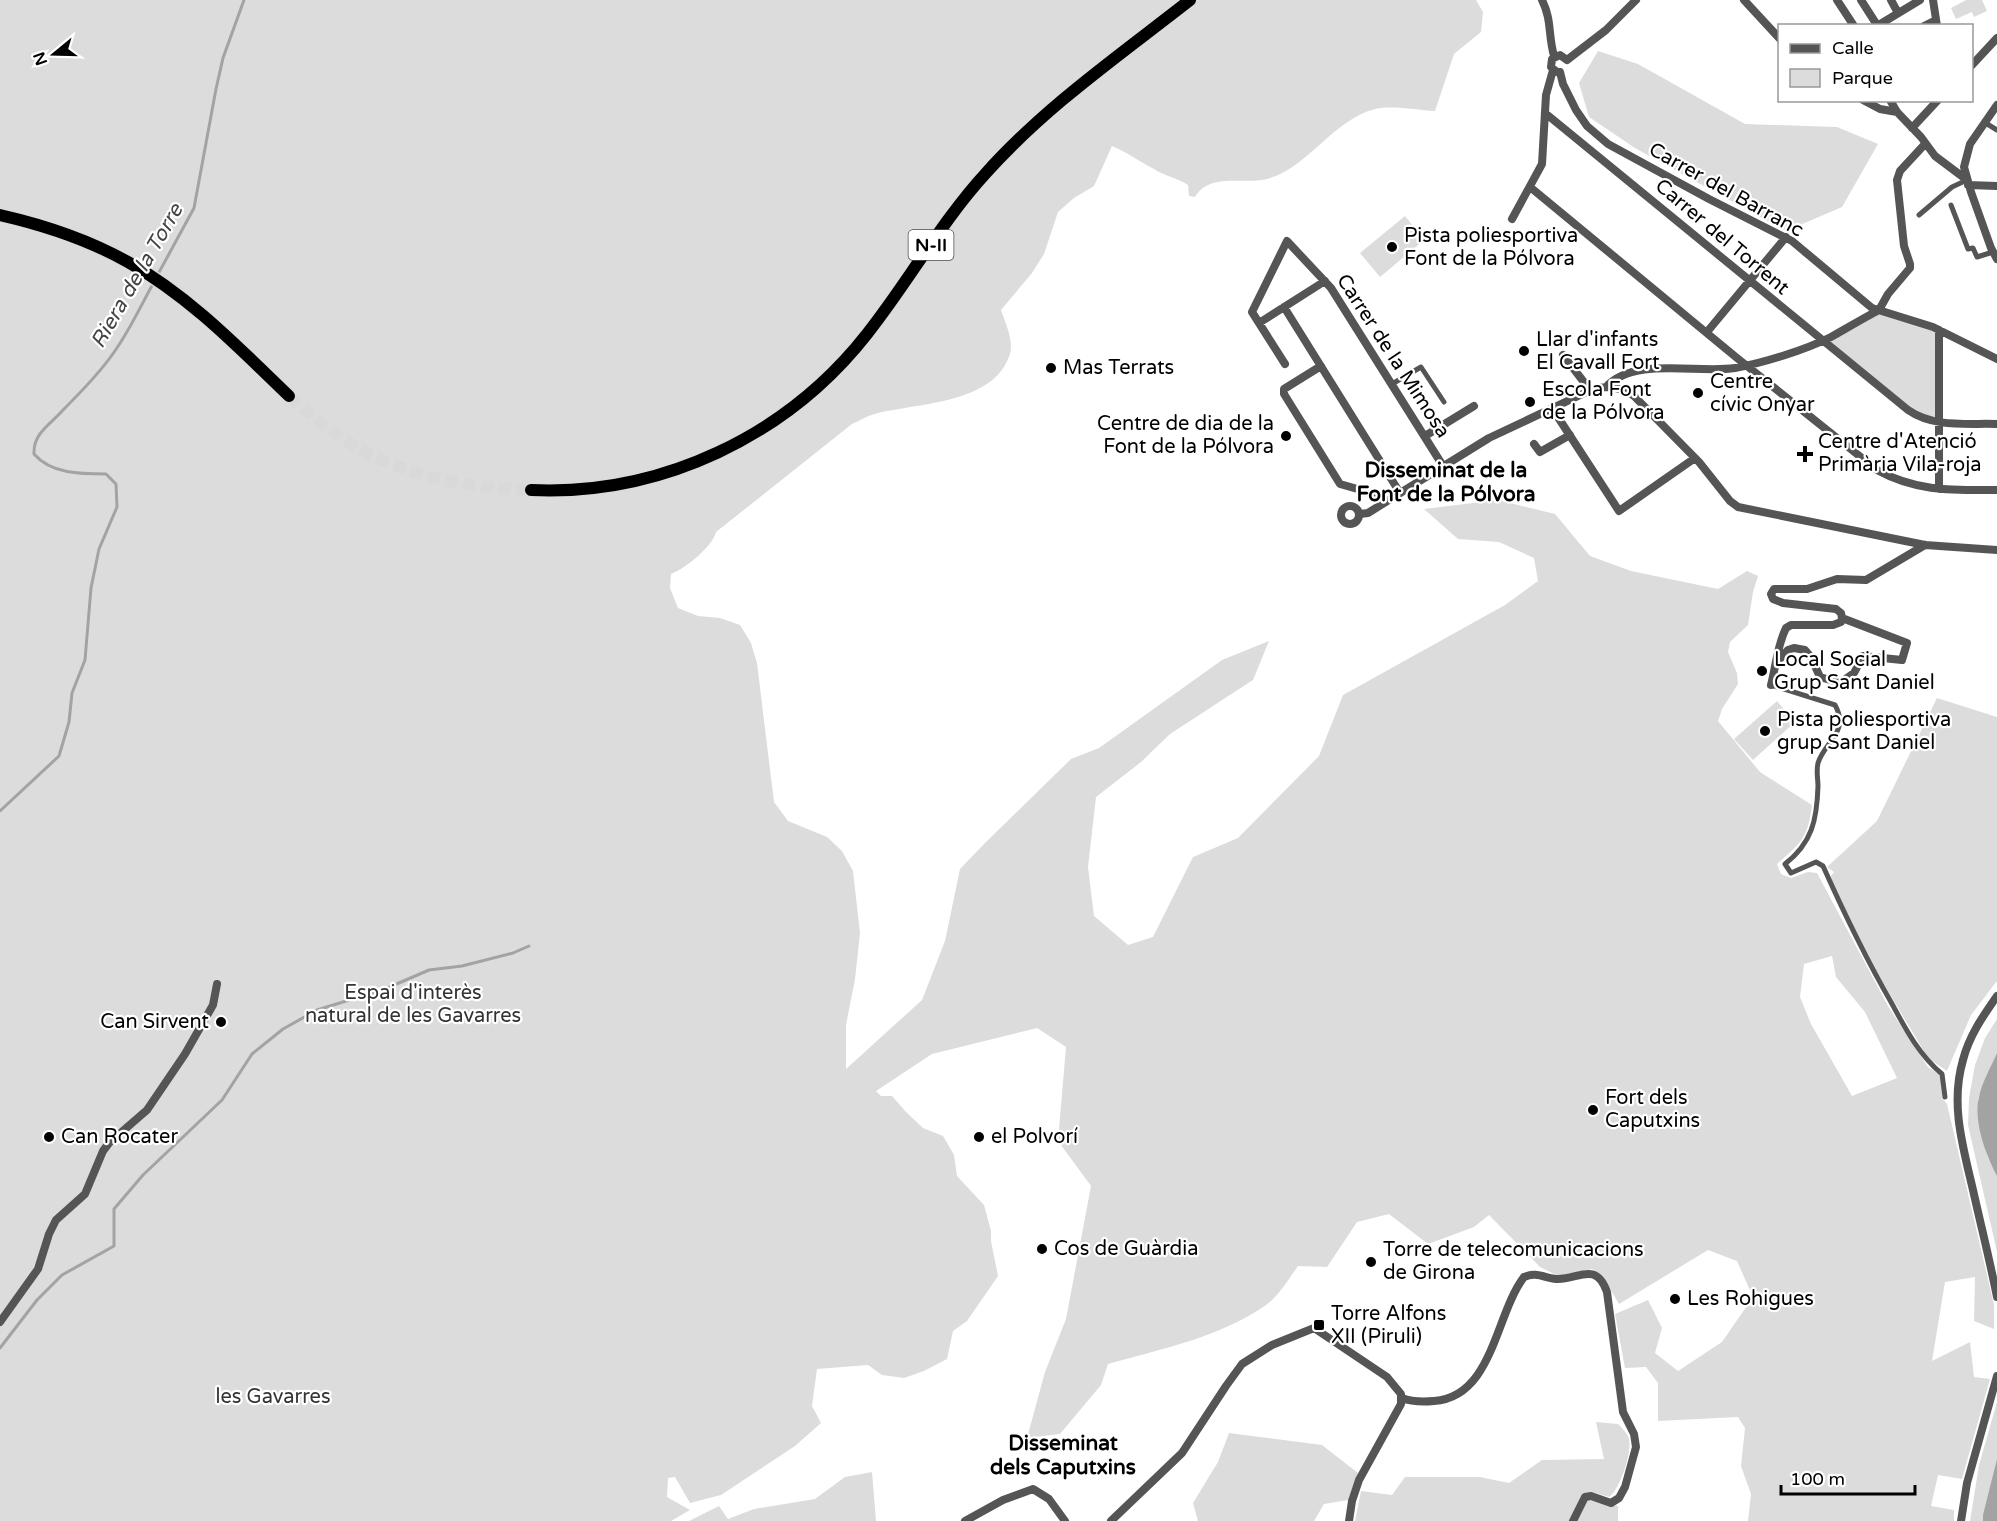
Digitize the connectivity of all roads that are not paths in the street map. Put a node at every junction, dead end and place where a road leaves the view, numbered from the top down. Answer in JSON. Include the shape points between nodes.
{"nodes":[{"id":1,"x":1190,"y":0,"type":"edge"},
{"id":2,"x":1542,"y":0,"type":"edge"},
{"id":3,"x":1636,"y":0,"type":"edge"},
{"id":4,"x":1744,"y":0,"type":"edge"},
{"id":5,"x":1837,"y":0,"type":"edge"},
{"id":6,"x":1861,"y":0,"type":"edge"},
{"id":7,"x":1891,"y":0,"type":"edge"},
{"id":8,"x":1920,"y":0,"type":"edge"},
{"id":9,"x":1933,"y":0,"type":"edge"},
{"id":10,"x":1898,"y":13,"type":"junction"},
{"id":11,"x":1937,"y":23,"type":"edge"},
{"id":12,"x":1853,"y":24,"type":"edge"},
{"id":13,"x":1876,"y":24,"type":"edge"},
{"id":14,"x":1879,"y":24,"type":"edge"},
{"id":15,"x":1778,"y":38,"type":"edge"},
{"id":16,"x":1997,"y":38,"type":"edge"},
{"id":17,"x":1554,"y":57,"type":"junction"},
{"id":18,"x":1567,"y":60,"type":"junction"},
{"id":19,"x":1973,"y":63,"type":"edge"},
{"id":20,"x":1556,"y":71,"type":"junction"},
{"id":21,"x":1867,"y":102,"type":"edge"},
{"id":22,"x":1891,"y":102,"type":"edge"},
{"id":23,"x":1936,"y":102,"type":"edge"},
{"id":24,"x":1997,"y":105,"type":"edge"},
{"id":25,"x":1897,"y":112,"type":"junction"},
{"id":26,"x":1545,"y":113,"type":"junction"},
{"id":27,"x":1984,"y":122,"type":"junction"},
{"id":28,"x":1912,"y":128,"type":"junction"},
{"id":29,"x":1997,"y":130,"type":"edge"},
{"id":30,"x":1925,"y":144,"type":"junction"},
{"id":31,"x":1966,"y":180,"type":"junction"},
{"id":32,"x":1997,"y":186,"type":"edge"},
{"id":33,"x":1530,"y":187,"type":"junction"},
{"id":34,"x":1952,"y":205,"type":"dead end"},
{"id":35,"x":0,"y":215,"type":"edge"},
{"id":36,"x":1919,"y":215,"type":"dead end"},
{"id":37,"x":1512,"y":219,"type":"dead end"},
{"id":38,"x":1786,"y":237,"type":"junction"},
{"id":39,"x":1995,"y":255,"type":"edge"},
{"id":40,"x":1325,"y":281,"type":"junction"},
{"id":41,"x":1749,"y":281,"type":"junction"},
{"id":42,"x":1284,"y":307,"type":"junction"},
{"id":43,"x":1879,"y":310,"type":"junction"},
{"id":44,"x":1259,"y":323,"type":"junction"},
{"id":45,"x":1939,"y":330,"type":"junction"},
{"id":46,"x":1707,"y":332,"type":"junction"},
{"id":47,"x":1823,"y":340,"type":"junction"},
{"id":48,"x":1563,"y":355,"type":"dead end"},
{"id":49,"x":1997,"y":359,"type":"edge"},
{"id":50,"x":1285,"y":364,"type":"dead end"},
{"id":51,"x":1746,"y":365,"type":"junction"},
{"id":52,"x":1321,"y":366,"type":"junction"},
{"id":53,"x":1392,"y":384,"type":"junction"},
{"id":54,"x":1606,"y":387,"type":"junction"},
{"id":55,"x":1590,"y":390,"type":"junction"},
{"id":56,"x":289,"y":396,"type":"tunnel mouth"},
{"id":57,"x":1444,"y":402,"type":"dead end"},
{"id":58,"x":1474,"y":406,"type":"dead end"},
{"id":59,"x":1552,"y":408,"type":"junction"},
{"id":60,"x":1940,"y":422,"type":"junction"},
{"id":61,"x":1997,"y":424,"type":"edge"},
{"id":62,"x":1570,"y":435,"type":"junction"},
{"id":63,"x":1425,"y":436,"type":"junction"},
{"id":64,"x":1534,"y":444,"type":"dead end"},
{"id":65,"x":1695,"y":458,"type":"junction"},
{"id":66,"x":1443,"y":466,"type":"junction"},
{"id":67,"x":1939,"y":489,"type":"junction"},
{"id":68,"x":531,"y":490,"type":"tunnel mouth"},
{"id":69,"x":1997,"y":490,"type":"edge"},
{"id":70,"x":1400,"y":493,"type":"junction"},
{"id":71,"x":1387,"y":501,"type":"junction"},
{"id":72,"x":1360,"y":514,"type":"dead end"},
{"id":73,"x":1925,"y":545,"type":"junction"},
{"id":74,"x":1997,"y":550,"type":"edge"},
{"id":75,"x":1842,"y":618,"type":"junction"},
{"id":76,"x":1778,"y":661,"type":"junction"},
{"id":77,"x":1771,"y":685,"type":"joint"},
{"id":78,"x":217,"y":984,"type":"dead end"},
{"id":79,"x":1997,"y":996,"type":"edge"},
{"id":80,"x":1945,"y":1097,"type":"dead end"},
{"id":81,"x":1997,"y":1297,"type":"edge"},
{"id":82,"x":0,"y":1322,"type":"edge"},
{"id":83,"x":1997,"y":1376,"type":"edge"},
{"id":84,"x":1402,"y":1398,"type":"junction"},
{"id":85,"x":965,"y":1521,"type":"edge"},
{"id":86,"x":1065,"y":1521,"type":"edge"},
{"id":87,"x":1111,"y":1521,"type":"edge"},
{"id":88,"x":1349,"y":1521,"type":"edge"},
{"id":89,"x":1573,"y":1521,"type":"edge"},
{"id":90,"x":1961,"y":1521,"type":"edge"}],
"edges":[{"from":1,"to":68,"type":"highway","number":"N-II","via":[[1083,82],[985,173],[860,343],[820,384],[773,421],[728,448],[673,471],[612,485]]},
{"from":2,"to":17,"type":"street","via":[[1549,15]]},
{"from":3,"to":18,"type":"street"},
{"from":4,"to":15,"type":"street"},
{"from":5,"to":12,"type":"street"},
{"from":6,"to":13,"type":"street"},
{"from":7,"to":10,"type":"street"},
{"from":8,"to":10,"type":"street"},
{"from":9,"to":11,"type":"street"},
{"from":10,"to":14,"type":"street"},
{"from":16,"to":19,"type":"street"},
{"from":17,"to":18,"type":"street","via":[[1560,55]]},
{"from":17,"to":20,"type":"street","via":[[1551,61]]},
{"from":18,"to":20,"type":"street","via":[[1567,68]]},
{"from":20,"to":26,"type":"street","via":[[1546,95]]},
{"from":20,"to":38,"type":"street","name":"Carrer del Barranc","via":[[1576,110],[1601,140]]},
{"from":21,"to":25,"type":"street"},
{"from":22,"to":25,"type":"street"},
{"from":23,"to":28,"type":"street"},
{"from":24,"to":27,"type":"street"},
{"from":25,"to":28,"type":"street"},
{"from":26,"to":33,"type":"street","via":[[1542,164]]},
{"from":26,"to":41,"type":"street","name":"Carrer del Torrent"},
{"from":27,"to":29,"type":"street"},
{"from":27,"to":31,"type":"street","via":[[1965,160]]},
{"from":28,"to":30,"type":"street"},
{"from":30,"to":31,"type":"street"},
{"from":30,"to":43,"type":"street","via":[[1900,171],[1897,180],[1910,268]]},
{"from":31,"to":32,"type":"street"},
{"from":31,"to":36,"type":"street"},
{"from":31,"to":39,"type":"street"},
{"from":33,"to":37,"type":"street"},
{"from":33,"to":46,"type":"street"},
{"from":34,"to":39,"type":"street","via":[[1968,249],[1973,248],[1977,257]]},
{"from":35,"to":56,"type":"highway","via":[[53,229],[112,253],[154,278],[203,316]]},
{"from":38,"to":41,"type":"street"},
{"from":38,"to":43,"type":"street","name":"Carrer del Barranc"},
{"from":40,"to":42,"type":"street"},
{"from":40,"to":44,"type":"street","name":"Carrer de la Mimosa","via":[[1287,241],[1252,312]]},
{"from":40,"to":53,"type":"street","name":"Carrer de la Mimosa"},
{"from":41,"to":46,"type":"street"},
{"from":41,"to":47,"type":"street","name":"Carrer del Torrent"},
{"from":42,"to":44,"type":"street"},
{"from":42,"to":52,"type":"street"},
{"from":43,"to":45,"type":"street","name":"Carrer del Barranc"},
{"from":43,"to":47,"type":"street"},
{"from":44,"to":50,"type":"street"},
{"from":45,"to":49,"type":"street","name":"Carrer del Barranc"},
{"from":45,"to":60,"type":"street"},
{"from":46,"to":51,"type":"street"},
{"from":47,"to":51,"type":"street"},
{"from":47,"to":60,"type":"street","name":"Carrer del Torrent","via":[[1908,410]]},
{"from":48,"to":55,"type":"street"},
{"from":51,"to":54,"type":"street","via":[[1720,370],[1654,368],[1613,380]]},
{"from":51,"to":67,"type":"street","via":[[1877,470],[1899,481]]},
{"from":52,"to":70,"type":"street"},
{"from":52,"to":71,"type":"street","via":[[1284,389],[1284,394],[1340,484]]},
{"from":53,"to":57,"type":"street","via":[[1421,367]]},
{"from":53,"to":63,"type":"street","name":"Carrer de la Mimosa"},
{"from":54,"to":55,"type":"street"},
{"from":54,"to":65,"type":"street","via":[[1634,396]]},
{"from":55,"to":59,"type":"street"},
{"from":58,"to":63,"type":"street"},
{"from":59,"to":62,"type":"street"},
{"from":59,"to":66,"type":"street","via":[[1489,438]]},
{"from":60,"to":61,"type":"street","name":"Carrer del Torrent"},
{"from":60,"to":67,"type":"street"},
{"from":62,"to":64,"type":"street","via":[[1539,452]]},
{"from":62,"to":65,"type":"street","via":[[1619,511]]},
{"from":63,"to":66,"type":"street","name":"Carrer de la Mimosa"},
{"from":65,"to":73,"type":"street","via":[[1738,507]]},
{"from":66,"to":70,"type":"street"},
{"from":67,"to":69,"type":"street"},
{"from":70,"to":71,"type":"street"},
{"from":71,"to":72,"type":"street"},
{"from":73,"to":74,"type":"street"},
{"from":73,"to":75,"type":"street","via":[[1866,580],[1837,579],[1807,589],[1774,589],[1771,594],[1783,603],[1836,609]]},
{"from":75,"to":76,"type":"street","via":[[1833,625],[1786,628],[1778,645]]},
{"from":75,"to":76,"type":"street","via":[[1907,643],[1902,660],[1863,656],[1854,673],[1840,683],[1820,677],[1805,650],[1788,650]]},
{"from":76,"to":77,"type":"street"},
{"from":77,"to":80,"type":"street","via":[[1835,705],[1840,718],[1837,735],[1818,764],[1811,834],[1804,847],[1785,864],[1787,869],[1797,872],[1816,862],[1823,866],[1860,947],[1899,1016],[1928,1063],[1942,1074]]},
{"from":78,"to":82,"type":"street","via":[[213,1005],[185,1054],[147,1110],[103,1151],[85,1194],[56,1220],[38,1269]]},
{"from":79,"to":81,"type":"street","via":[[1976,1028],[1963,1058],[1957,1090],[1958,1117]]},
{"from":83,"to":90,"type":"street","via":[[1967,1483]]},
{"from":84,"to":87,"type":"street","via":[[1387,1377],[1314,1328],[1274,1343],[1244,1363],[1182,1454]]},
{"from":84,"to":88,"type":"street","via":[[1359,1480]]},
{"from":84,"to":89,"type":"street","via":[[1415,1402],[1444,1400],[1472,1383],[1524,1277],[1534,1274],[1560,1280],[1587,1273],[1602,1281],[1607,1292],[1623,1412],[1636,1447],[1619,1498],[1611,1503],[1585,1497]]},
{"from":85,"to":86,"type":"street","via":[[1003,1500],[1033,1490],[1049,1499]]}]}
